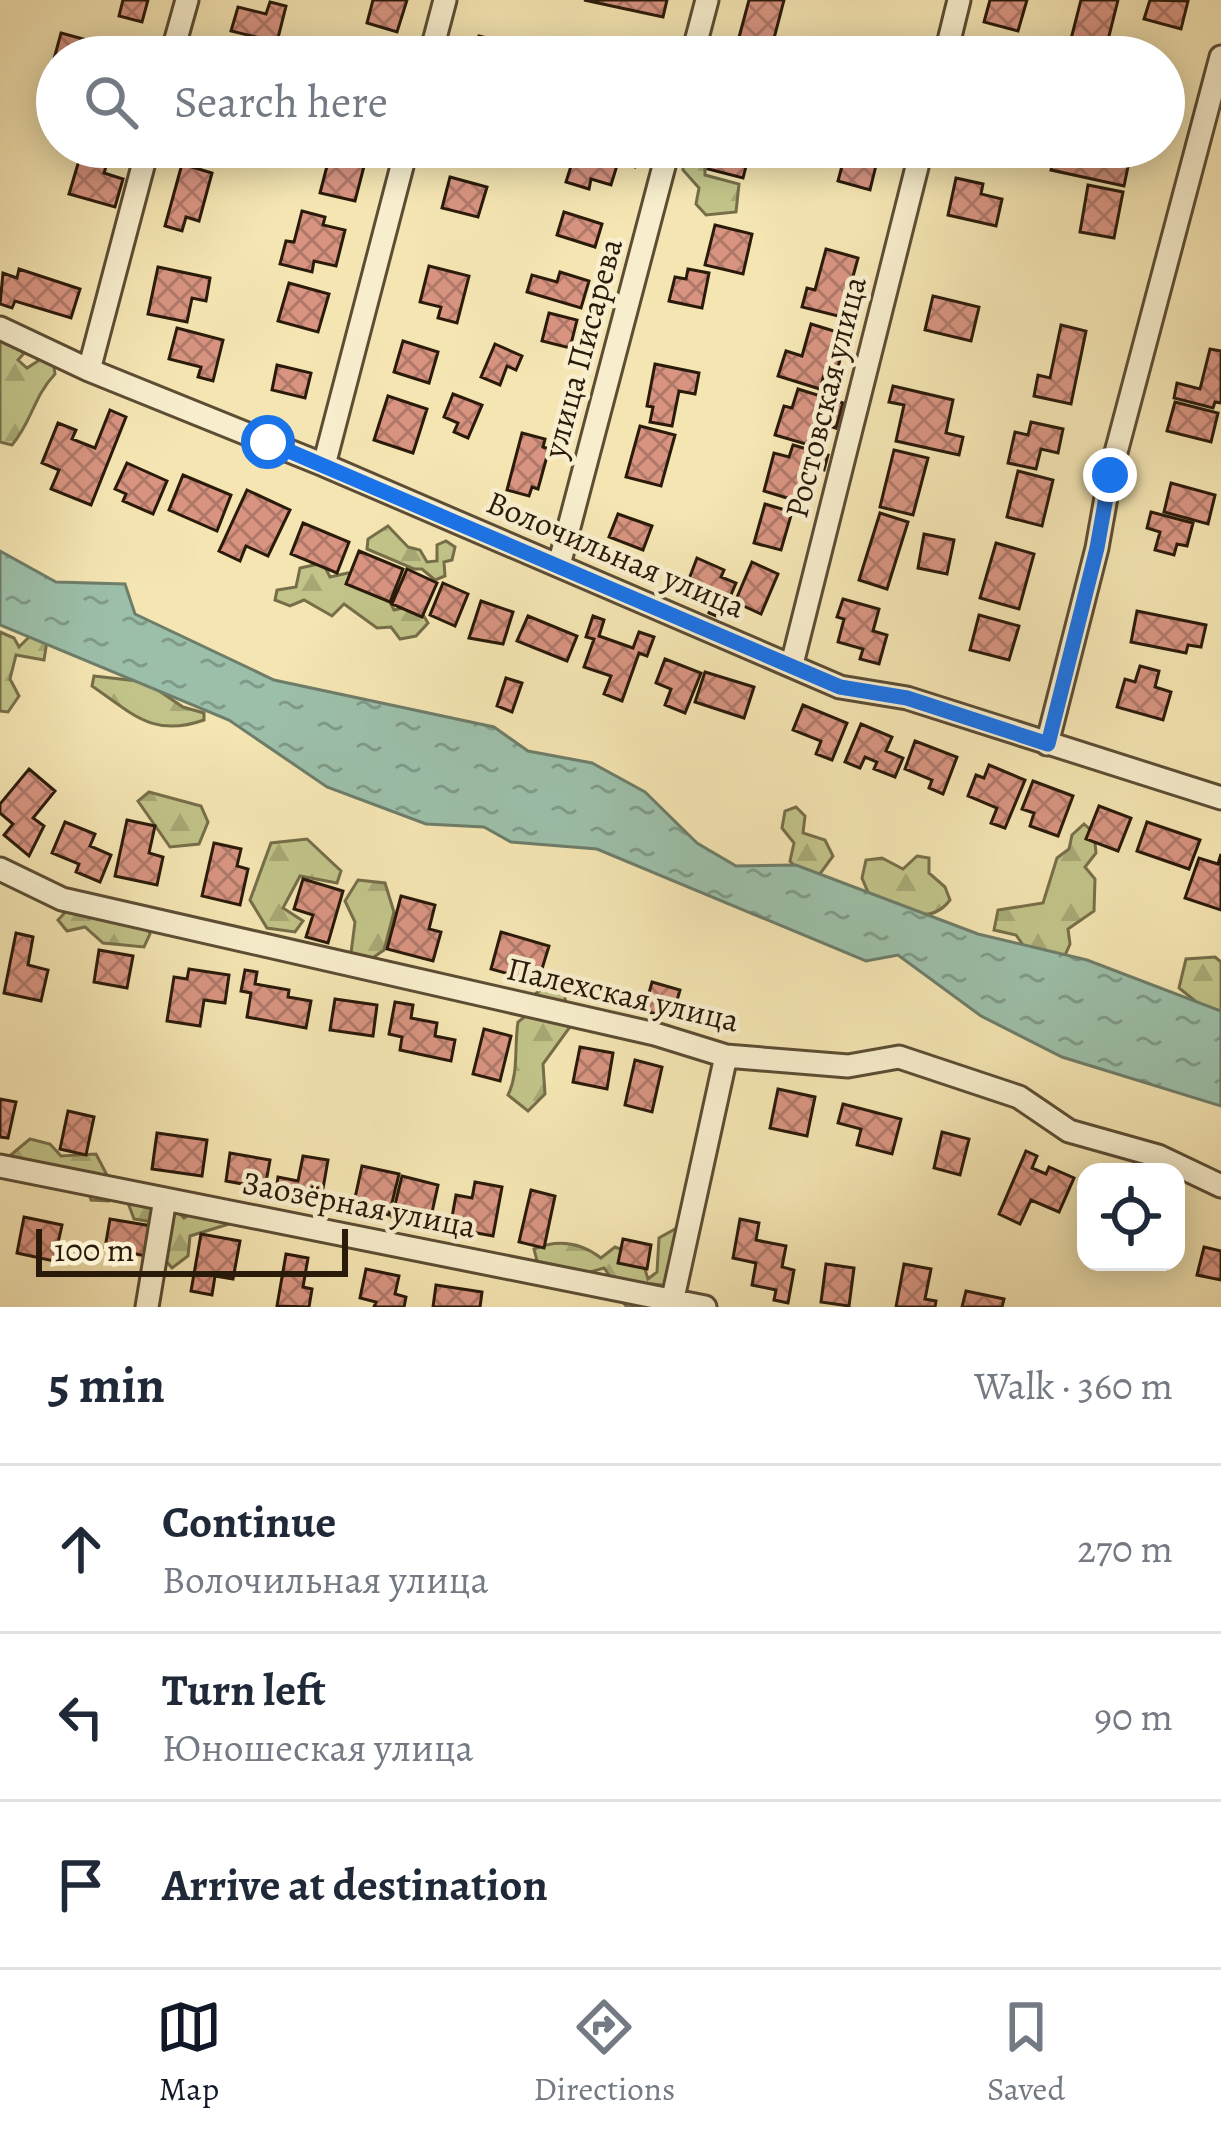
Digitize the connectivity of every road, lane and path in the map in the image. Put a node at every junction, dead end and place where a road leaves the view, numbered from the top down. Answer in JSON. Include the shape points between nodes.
{"nodes":[{"id":1,"x":187,"y":0,"type":"edge"},
{"id":2,"x":445,"y":0,"type":"edge"},
{"id":3,"x":707,"y":0,"type":"edge"},
{"id":4,"x":959,"y":0,"type":"edge"},
{"id":5,"x":178,"y":36,"type":"edge"},
{"id":6,"x":436,"y":36,"type":"edge"},
{"id":7,"x":698,"y":36,"type":"edge"},
{"id":8,"x":950,"y":36,"type":"edge"},
{"id":9,"x":1221,"y":57,"type":"edge"},
{"id":10,"x":142,"y":168,"type":"edge"},
{"id":11,"x":401,"y":168,"type":"edge"},
{"id":12,"x":664,"y":168,"type":"edge"},
{"id":13,"x":917,"y":168,"type":"edge"},
{"id":14,"x":0,"y":328,"type":"edge"},
{"id":15,"x":89,"y":370,"type":"junction"},
{"id":16,"x":324,"y":465,"type":"junction"},
{"id":17,"x":560,"y":566,"type":"junction"},
{"id":18,"x":792,"y":664,"type":"junction"},
{"id":19,"x":1048,"y":744,"type":"junction"},
{"id":20,"x":1221,"y":798,"type":"edge"},
{"id":21,"x":0,"y":868,"type":"edge"},
{"id":22,"x":726,"y":1055,"type":"junction"},
{"id":23,"x":0,"y":1166,"type":"edge"},
{"id":24,"x":1221,"y":1186,"type":"edge"},
{"id":25,"x":165,"y":1199,"type":"junction"},
{"id":26,"x":672,"y":1304,"type":"edge"},
{"id":27,"x":147,"y":1307,"type":"edge"},
{"id":28,"x":705,"y":1307,"type":"edge"}],
"edges":[{"from":1,"to":5,"type":"street"},
{"from":2,"to":6,"type":"street"},
{"from":3,"to":7,"type":"street"},
{"from":4,"to":8,"type":"street"},
{"from":9,"to":19,"type":"street"},
{"from":10,"to":15,"type":"street"},
{"from":11,"to":16,"type":"street"},
{"from":12,"to":17,"type":"street","name":"улица Писарева"},
{"from":13,"to":18,"type":"street","name":"Ростовская улица"},
{"from":14,"to":15,"type":"street","name":"Волочильная улица"},
{"from":15,"to":16,"type":"street","name":"Волочильная улица"},
{"from":16,"to":17,"type":"street","name":"Волочильная улица"},
{"from":17,"to":18,"type":"street","name":"Волочильная улица"},
{"from":18,"to":19,"type":"street","name":"Волочильная улица","via":[[840,687],[907,698]]},
{"from":19,"to":20,"type":"street","name":"Волочильная улица"},
{"from":21,"to":22,"type":"street","name":"Палехская улица","via":[[62,899]]},
{"from":22,"to":24,"type":"street","name":"Палехская улица","via":[[848,1066],[898,1058],[1019,1096],[1069,1131],[1158,1156]]},
{"from":22,"to":26,"type":"street"},
{"from":23,"to":25,"type":"street","name":"Заозёрная улица"},
{"from":25,"to":26,"type":"street","name":"Заозёрная улица"},
{"from":25,"to":27,"type":"street"},
{"from":26,"to":28,"type":"street","name":"Заозёрная улица"}]}
